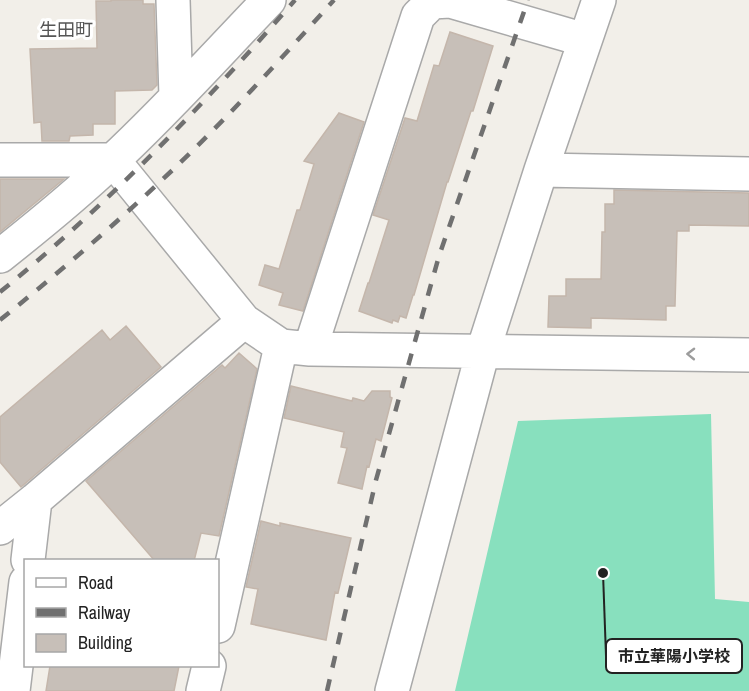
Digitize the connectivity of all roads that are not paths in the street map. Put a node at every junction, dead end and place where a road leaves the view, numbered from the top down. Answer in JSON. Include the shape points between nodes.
{"nodes":[{"id":1,"x":173,"y":0,"type":"edge"},
{"id":2,"x":269,"y":0,"type":"edge"},
{"id":3,"x":599,"y":0,"type":"edge"},
{"id":4,"x":585,"y":40,"type":"junction"},
{"id":5,"x":176,"y":97,"type":"junction"},
{"id":6,"x":0,"y":160,"type":"edge"},
{"id":7,"x":113,"y":160,"type":"junction"},
{"id":8,"x":541,"y":170,"type":"junction"},
{"id":9,"x":749,"y":174,"type":"edge"},
{"id":10,"x":0,"y":256,"type":"edge"},
{"id":11,"x":244,"y":321,"type":"junction"},
{"id":12,"x":295,"y":348,"type":"junction"},
{"id":13,"x":483,"y":351,"type":"junction"},
{"id":14,"x":749,"y":355,"type":"edge"},
{"id":15,"x":35,"y":500,"type":"junction"},
{"id":16,"x":0,"y":528,"type":"edge"},
{"id":17,"x":28,"y":559,"type":"edge"},
{"id":18,"x":24,"y":599,"type":"edge"},
{"id":19,"x":219,"y":622,"type":"edge"},
{"id":20,"x":208,"y":667,"type":"edge"},
{"id":21,"x":13,"y":691,"type":"edge"},
{"id":22,"x":203,"y":691,"type":"edge"},
{"id":23,"x":392,"y":691,"type":"edge"}],
"edges":[{"from":1,"to":5,"type":"street"},
{"from":2,"to":5,"type":"street"},
{"from":3,"to":4,"type":"street"},
{"from":4,"to":8,"type":"street"},
{"from":4,"to":12,"type":"street","via":[[450,1],[432,2],[418,16]]},
{"from":5,"to":7,"type":"street"},
{"from":6,"to":7,"type":"street"},
{"from":7,"to":10,"type":"street"},
{"from":7,"to":11,"type":"street"},
{"from":8,"to":9,"type":"street"},
{"from":8,"to":13,"type":"street"},
{"from":11,"to":12,"type":"street"},
{"from":11,"to":15,"type":"street"},
{"from":12,"to":13,"type":"street"},
{"from":12,"to":19,"type":"street"},
{"from":14,"to":13,"type":"street","one_way":true},
{"from":13,"to":23,"type":"street"},
{"from":15,"to":16,"type":"street"},
{"from":15,"to":17,"type":"street"},
{"from":18,"to":21,"type":"street"},
{"from":20,"to":22,"type":"street"}]}
